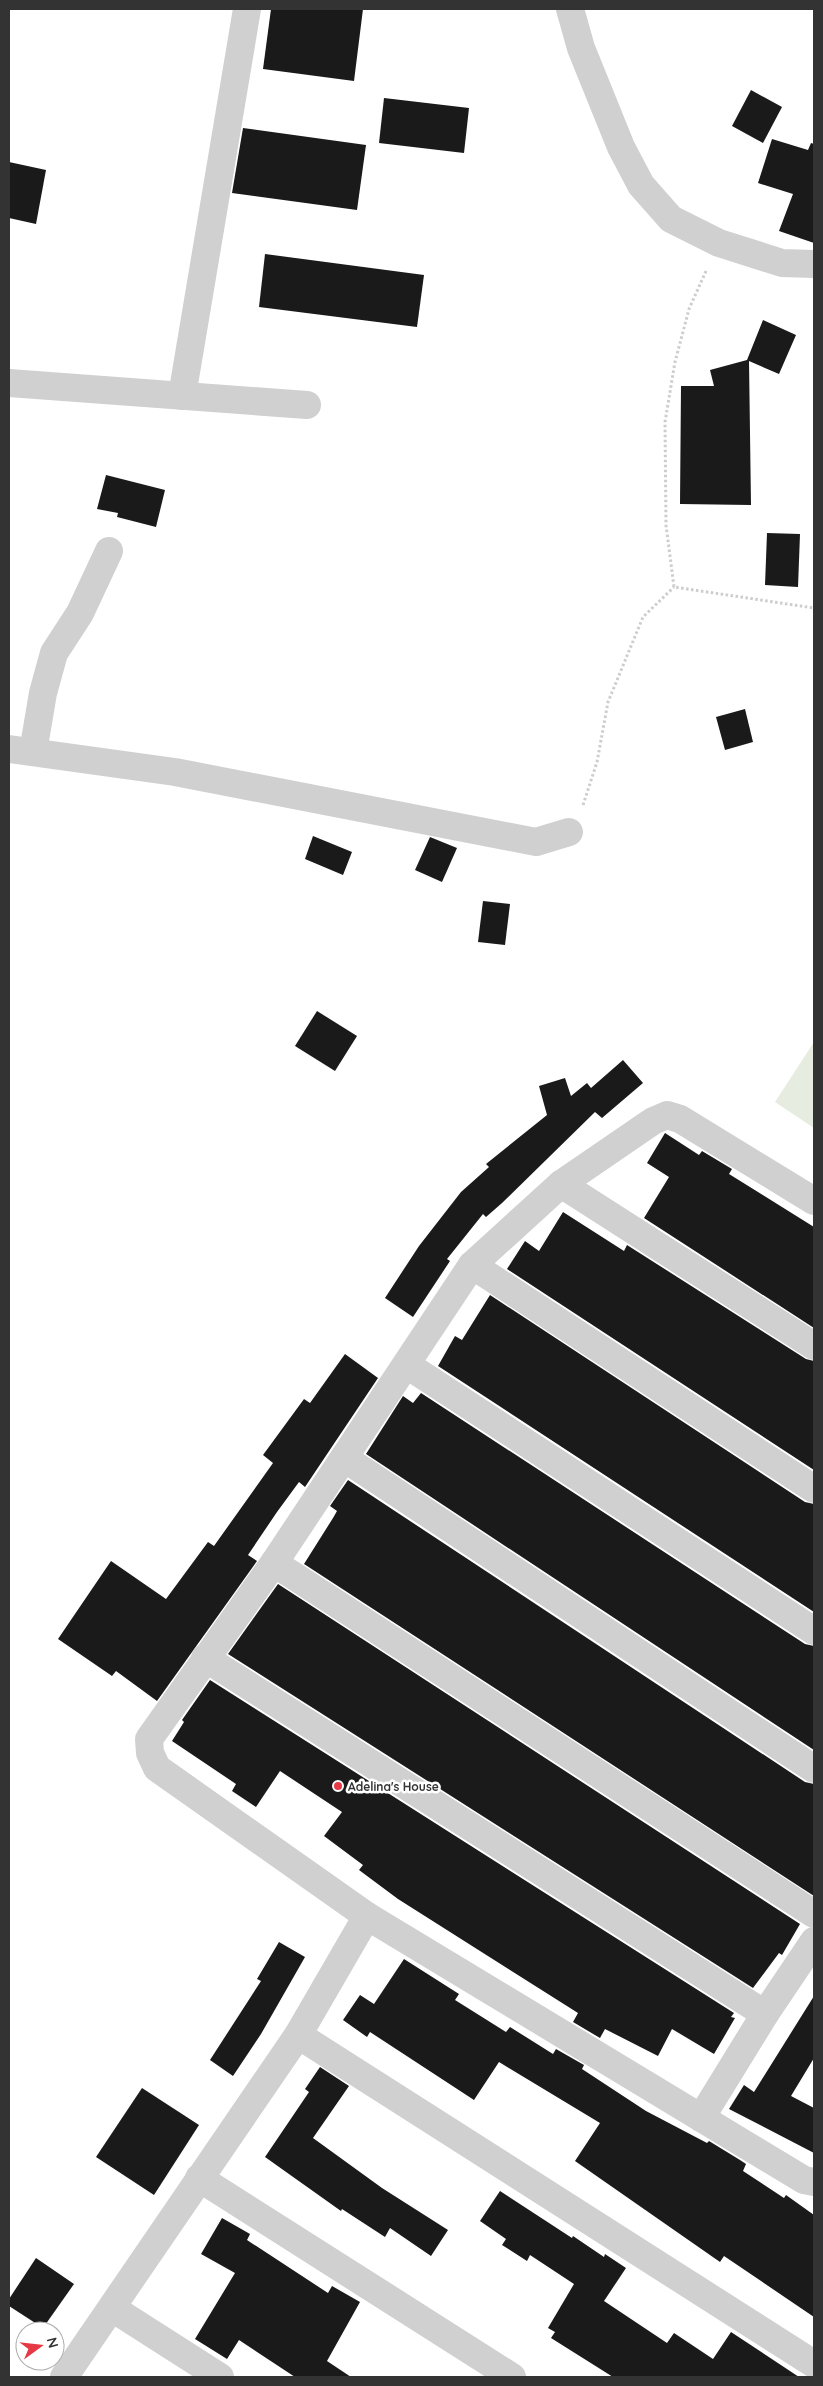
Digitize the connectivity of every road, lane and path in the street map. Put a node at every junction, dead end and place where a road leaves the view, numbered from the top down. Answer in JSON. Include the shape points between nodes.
{"nodes":[{"id":1,"x":247,"y":9,"type":"edge"},
{"id":2,"x":570,"y":9,"type":"edge"},
{"id":3,"x":719,"y":242,"type":"junction"},
{"id":4,"x":814,"y":264,"type":"edge"},
{"id":5,"x":9,"y":383,"type":"edge"},
{"id":6,"x":182,"y":396,"type":"junction"},
{"id":7,"x":307,"y":405,"type":"dead end"},
{"id":8,"x":109,"y":551,"type":"dead end"},
{"id":9,"x":674,"y":587,"type":"junction"},
{"id":10,"x":814,"y":608,"type":"edge"},
{"id":11,"x":21,"y":751,"type":"edge"},
{"id":12,"x":569,"y":832,"type":"joint"},
{"id":13,"x":561,"y":1184,"type":"junction"},
{"id":14,"x":814,"y":1201,"type":"edge"},
{"id":15,"x":472,"y":1265,"type":"junction"},
{"id":16,"x":814,"y":1346,"type":"edge"},
{"id":17,"x":406,"y":1365,"type":"junction"},
{"id":18,"x":344,"y":1458,"type":"junction"},
{"id":19,"x":814,"y":1489,"type":"edge"},
{"id":20,"x":274,"y":1563,"type":"junction"},
{"id":21,"x":814,"y":1631,"type":"edge"},
{"id":22,"x":206,"y":1658,"type":"junction"},
{"id":23,"x":814,"y":1769,"type":"edge"},
{"id":24,"x":814,"y":1914,"type":"edge"},
{"id":25,"x":367,"y":1916,"type":"junction"},
{"id":26,"x":814,"y":1941,"type":"edge"},
{"id":27,"x":765,"y":2014,"type":"junction"},
{"id":28,"x":298,"y":2035,"type":"junction"},
{"id":29,"x":701,"y":2118,"type":"junction"},
{"id":30,"x":811,"y":2176,"type":"edge"},
{"id":31,"x":200,"y":2178,"type":"junction"},
{"id":32,"x":112,"y":2308,"type":"junction"},
{"id":33,"x":814,"y":2364,"type":"edge"},
{"id":34,"x":64,"y":2377,"type":"edge"},
{"id":35,"x":220,"y":2377,"type":"edge"},
{"id":36,"x":512,"y":2377,"type":"edge"}],
"edges":[{"from":1,"to":6,"type":"street"},
{"from":2,"to":3,"type":"street","via":[[581,48],[621,147],[641,185],[671,219]]},
{"from":3,"to":4,"type":"street","via":[[782,263]]},
{"from":3,"to":9,"type":"path","via":[[689,309],[665,422],[666,525]]},
{"from":5,"to":6,"type":"street"},
{"from":6,"to":7,"type":"street"},
{"from":8,"to":11,"type":"street","via":[[80,613],[54,653]]},
{"from":9,"to":10,"type":"path"},
{"from":9,"to":12,"type":"path","via":[[643,617],[608,702],[597,762],[585,801]]},
{"from":11,"to":12,"type":"street","via":[[175,772],[536,842]]},
{"from":13,"to":14,"type":"street","via":[[653,1121],[667,1115],[680,1119]]},
{"from":13,"to":15,"type":"street"},
{"from":13,"to":16,"type":"street"},
{"from":15,"to":17,"type":"street"},
{"from":15,"to":19,"type":"street"},
{"from":17,"to":18,"type":"street"},
{"from":17,"to":21,"type":"street"},
{"from":18,"to":20,"type":"street"},
{"from":18,"to":23,"type":"street"},
{"from":20,"to":22,"type":"street"},
{"from":20,"to":24,"type":"street"},
{"from":22,"to":25,"type":"street","via":[[149,1739],[150,1753],[157,1768]]},
{"from":22,"to":27,"type":"street"},
{"from":25,"to":28,"type":"street"},
{"from":25,"to":29,"type":"street"},
{"from":26,"to":27,"type":"street"},
{"from":27,"to":29,"type":"street"},
{"from":28,"to":31,"type":"street"},
{"from":28,"to":33,"type":"street"},
{"from":29,"to":30,"type":"street"},
{"from":31,"to":32,"type":"street"},
{"from":31,"to":36,"type":"street"},
{"from":32,"to":34,"type":"street"},
{"from":32,"to":35,"type":"street"}]}
